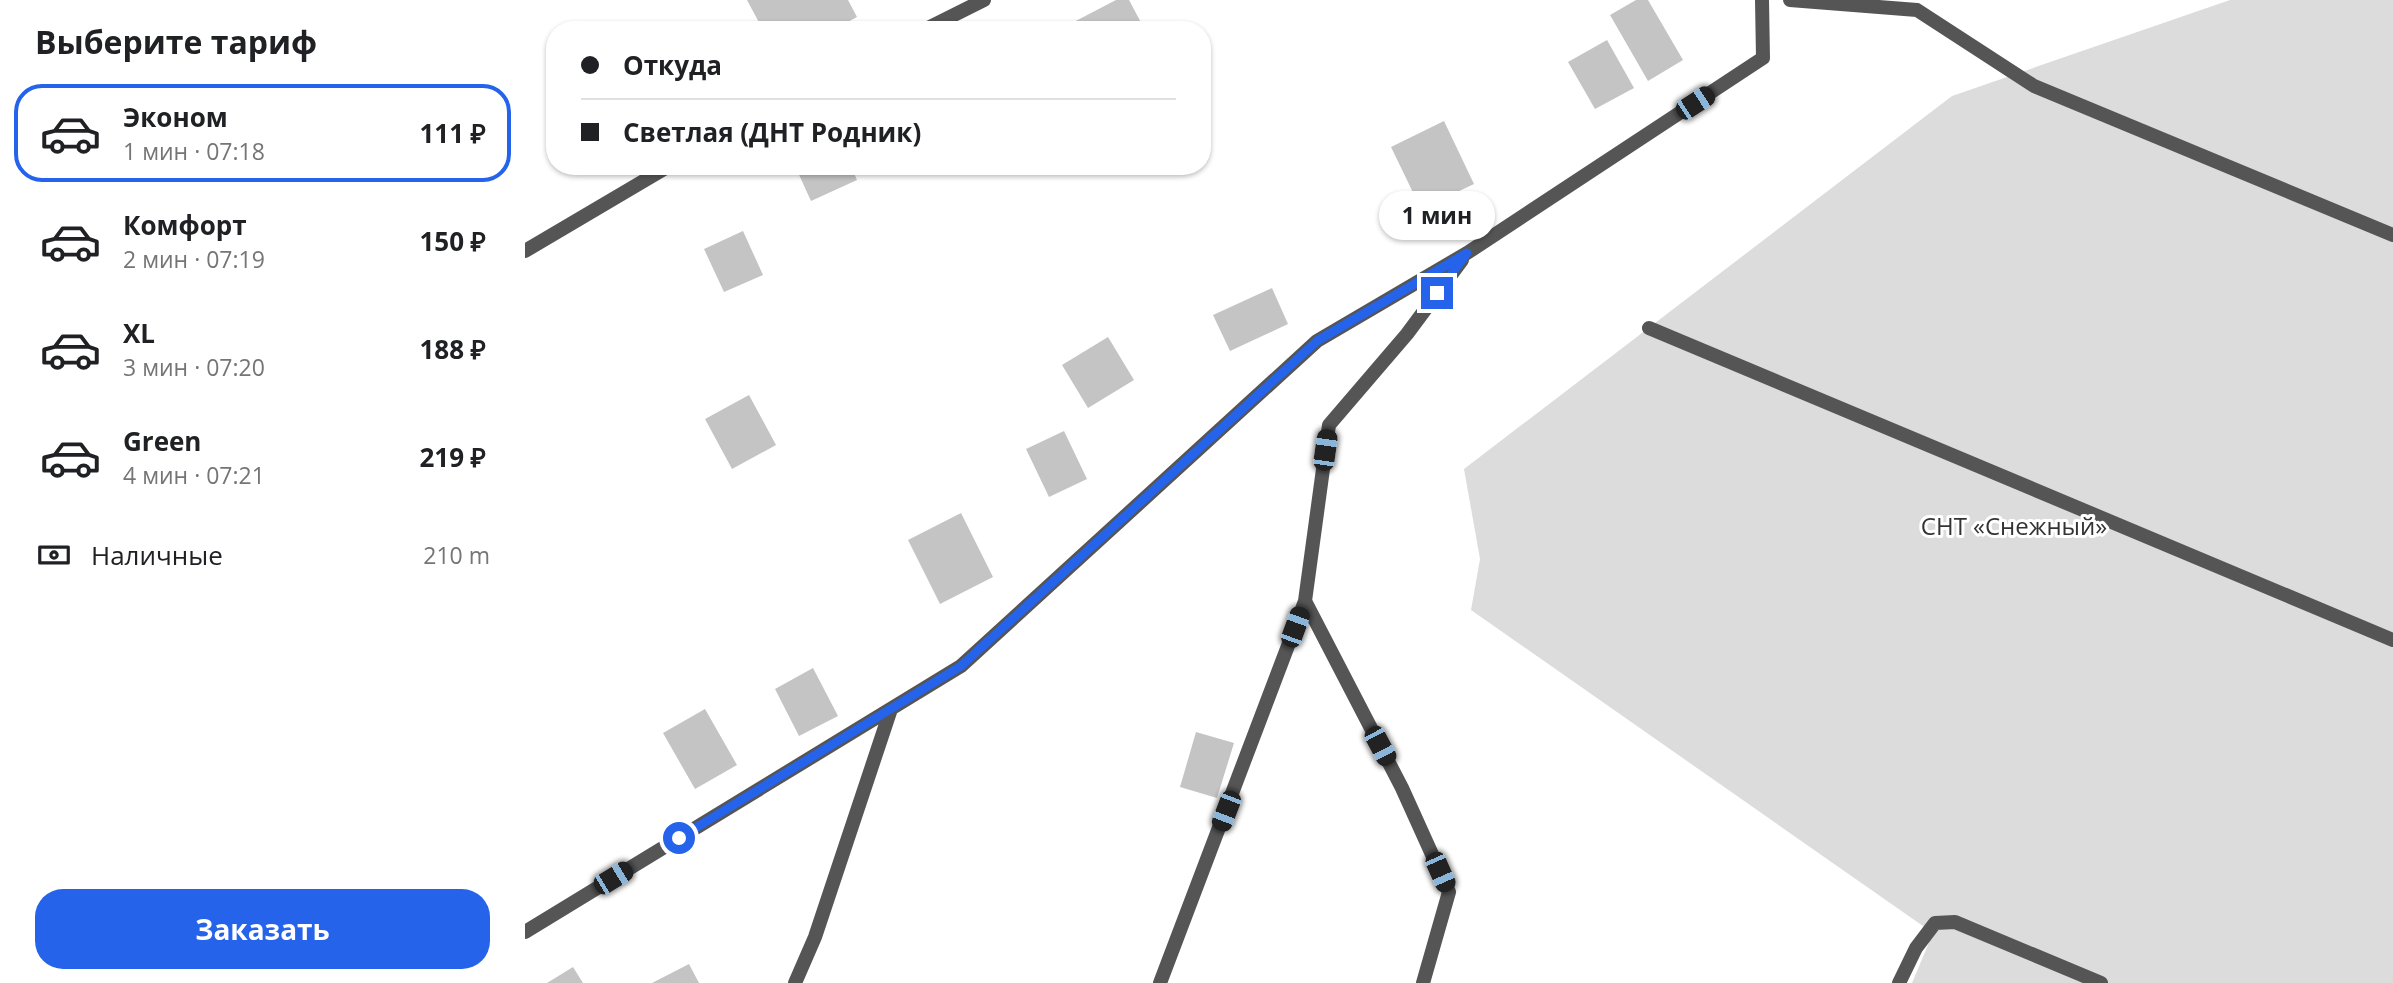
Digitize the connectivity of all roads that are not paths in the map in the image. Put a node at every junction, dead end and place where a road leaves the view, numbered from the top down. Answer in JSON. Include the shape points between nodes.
{"nodes":[{"id":1,"x":984,"y":0,"type":"edge"},
{"id":2,"x":1762,"y":0,"type":"edge"},
{"id":3,"x":1790,"y":0,"type":"edge"},
{"id":4,"x":1918,"y":5,"type":"edge"},
{"id":5,"x":942,"y":21,"type":"edge"},
{"id":6,"x":654,"y":175,"type":"edge"},
{"id":7,"x":2393,"y":235,"type":"edge"},
{"id":8,"x":525,"y":251,"type":"edge"},
{"id":9,"x":1467,"y":253,"type":"junction"},
{"id":10,"x":1649,"y":328,"type":"dead end"},
{"id":11,"x":1305,"y":601,"type":"junction"},
{"id":12,"x":2393,"y":640,"type":"edge"},
{"id":13,"x":891,"y":709,"type":"junction"},
{"id":14,"x":525,"y":932,"type":"edge"},
{"id":15,"x":795,"y":983,"type":"edge"},
{"id":16,"x":1160,"y":983,"type":"edge"},
{"id":17,"x":1423,"y":983,"type":"edge"},
{"id":18,"x":1899,"y":983,"type":"edge"},
{"id":19,"x":2101,"y":983,"type":"edge"}],
"edges":[{"from":1,"to":5,"type":"street"},
{"from":2,"to":9,"type":"street","via":[[1763,58]]},
{"from":3,"to":4,"type":"street"},
{"from":4,"to":7,"type":"street","via":[[2034,86]]},
{"from":6,"to":8,"type":"street"},
{"from":9,"to":11,"type":"street","via":[[1407,334],[1329,425]]},
{"from":9,"to":13,"type":"street","via":[[1317,341],[961,666]]},
{"from":10,"to":12,"type":"street"},
{"from":11,"to":16,"type":"street"},
{"from":11,"to":17,"type":"street","via":[[1402,788],[1449,892]]},
{"from":13,"to":14,"type":"street"},
{"from":13,"to":15,"type":"street","via":[[815,937]]},
{"from":18,"to":19,"type":"street","via":[[1935,923],[1955,922]]}]}
